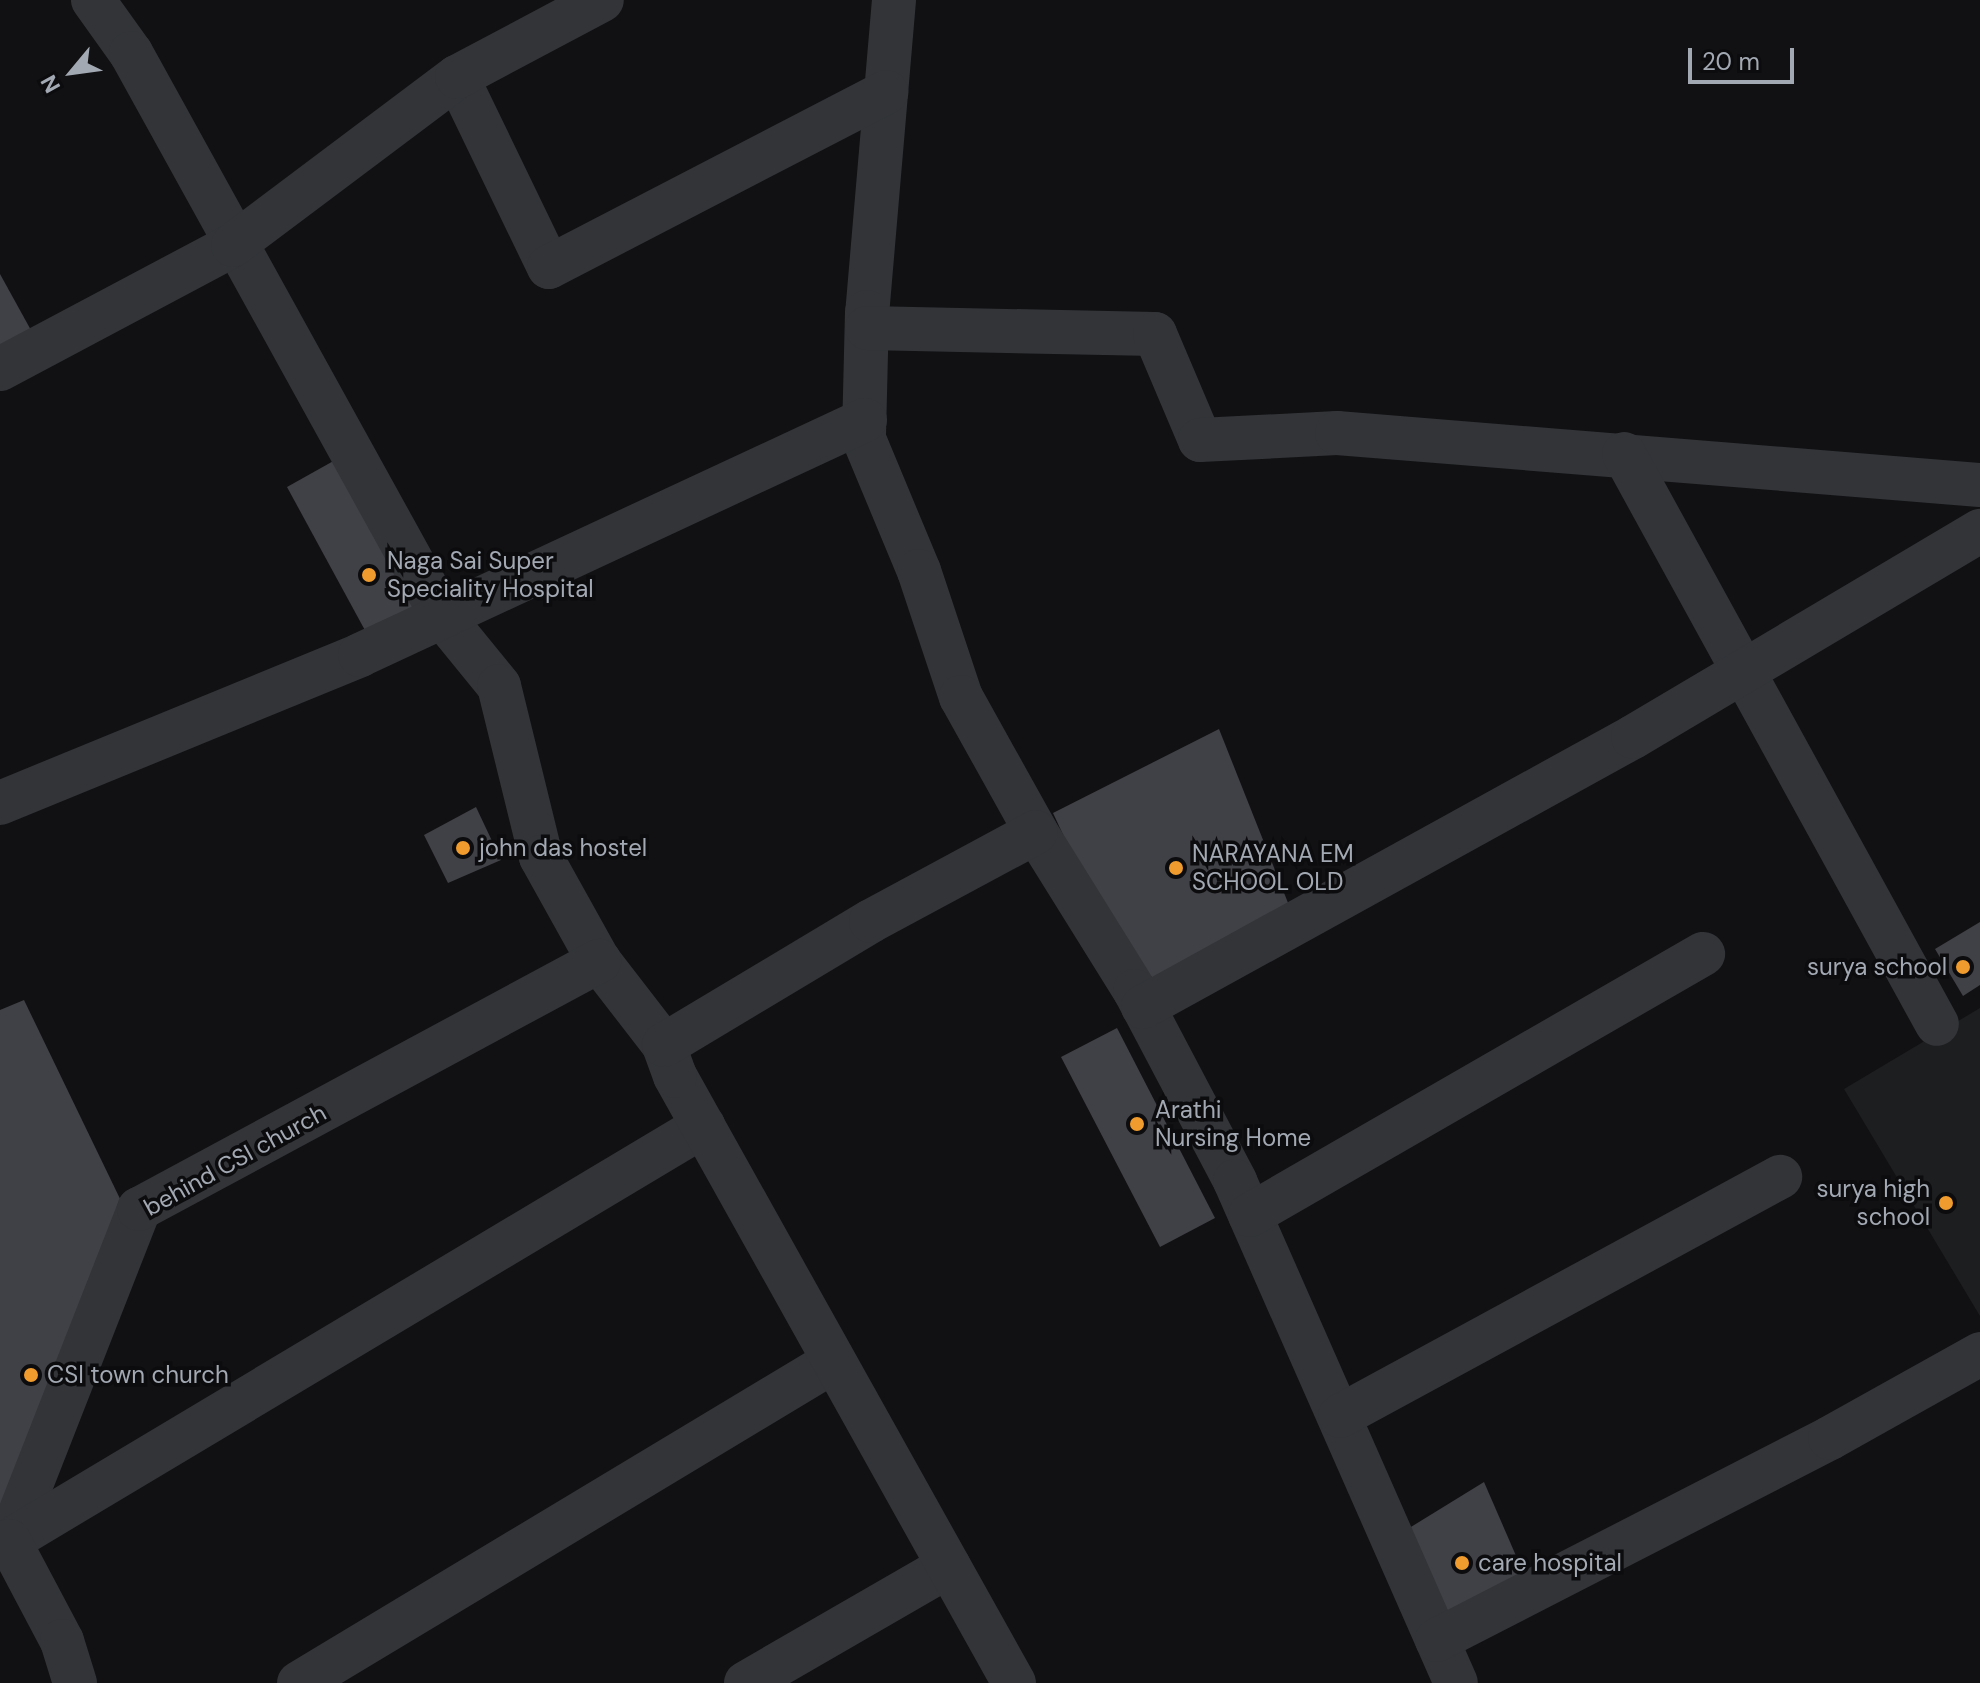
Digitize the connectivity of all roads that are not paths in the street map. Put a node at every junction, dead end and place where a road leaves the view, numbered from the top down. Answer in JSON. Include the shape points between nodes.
{"nodes":[{"id":1,"x":93,"y":0,"type":"edge"},
{"id":2,"x":602,"y":0,"type":"edge"},
{"id":3,"x":894,"y":0,"type":"edge"},
{"id":4,"x":457,"y":77,"type":"junction"},
{"id":5,"x":886,"y":92,"type":"junction"},
{"id":6,"x":233,"y":245,"type":"junction"},
{"id":7,"x":867,"y":328,"type":"junction"},
{"id":8,"x":0,"y":369,"type":"edge"},
{"id":9,"x":865,"y":420,"type":"junction"},
{"id":10,"x":1624,"y":454,"type":"junction"},
{"id":11,"x":1980,"y":485,"type":"edge"},
{"id":12,"x":1980,"y":531,"type":"edge"},
{"id":13,"x":442,"y":616,"type":"junction"},
{"id":14,"x":1746,"y":669,"type":"junction"},
{"id":15,"x":0,"y":803,"type":"edge"},
{"id":16,"x":1036,"y":832,"type":"junction"},
{"id":17,"x":1703,"y":954,"type":"dead end"},
{"id":18,"x":599,"y":961,"type":"junction"},
{"id":19,"x":1143,"y":1007,"type":"junction"},
{"id":20,"x":1937,"y":1024,"type":"dead end"},
{"id":21,"x":664,"y":1045,"type":"junction"},
{"id":22,"x":703,"y":1126,"type":"junction"},
{"id":23,"x":1780,"y":1177,"type":"dead end"},
{"id":24,"x":1250,"y":1215,"type":"junction"},
{"id":25,"x":1980,"y":1354,"type":"edge"},
{"id":26,"x":834,"y":1361,"type":"junction"},
{"id":27,"x":1340,"y":1416,"type":"junction"},
{"id":28,"x":4,"y":1542,"type":"edge"},
{"id":29,"x":949,"y":1566,"type":"junction"},
{"id":30,"x":1437,"y":1640,"type":"junction"},
{"id":31,"x":75,"y":1683,"type":"edge"},
{"id":32,"x":299,"y":1683,"type":"edge"},
{"id":33,"x":746,"y":1683,"type":"edge"},
{"id":34,"x":1014,"y":1683,"type":"edge"},
{"id":35,"x":1456,"y":1683,"type":"edge"}],
"edges":[{"from":1,"to":6,"type":"street","via":[[131,53]]},
{"from":2,"to":4,"type":"street"},
{"from":3,"to":5,"type":"street"},
{"from":4,"to":5,"type":"street","via":[[549,267]]},
{"from":4,"to":6,"type":"street"},
{"from":5,"to":7,"type":"street"},
{"from":6,"to":8,"type":"street"},
{"from":6,"to":13,"type":"street"},
{"from":7,"to":9,"type":"street"},
{"from":7,"to":10,"type":"street","via":[[1155,334],[1200,440],[1337,433]]},
{"from":9,"to":13,"type":"street"},
{"from":9,"to":16,"type":"street","via":[[864,439],[919,571],[961,697]]},
{"from":10,"to":11,"type":"street"},
{"from":10,"to":14,"type":"street"},
{"from":12,"to":14,"type":"street"},
{"from":13,"to":15,"type":"street"},
{"from":13,"to":18,"type":"street","via":[[499,686],[541,857]]},
{"from":14,"to":19,"type":"street","via":[[1633,737]]},
{"from":14,"to":20,"type":"street"},
{"from":16,"to":19,"type":"street"},
{"from":16,"to":21,"type":"street","via":[[871,921]]},
{"from":17,"to":24,"type":"street"},
{"from":18,"to":21,"type":"street"},
{"from":18,"to":28,"type":"street","name":"behind CSI church","via":[[139,1209]]},
{"from":19,"to":24,"type":"street"},
{"from":21,"to":22,"type":"street"},
{"from":22,"to":26,"type":"street"},
{"from":22,"to":28,"type":"street"},
{"from":23,"to":27,"type":"street"},
{"from":24,"to":27,"type":"street"},
{"from":25,"to":30,"type":"street","via":[[1830,1438]]},
{"from":26,"to":29,"type":"street"},
{"from":26,"to":32,"type":"street"},
{"from":27,"to":30,"type":"street"},
{"from":28,"to":31,"type":"street","via":[[62,1641]]},
{"from":29,"to":33,"type":"street"},
{"from":29,"to":34,"type":"street"},
{"from":30,"to":35,"type":"street"}]}
